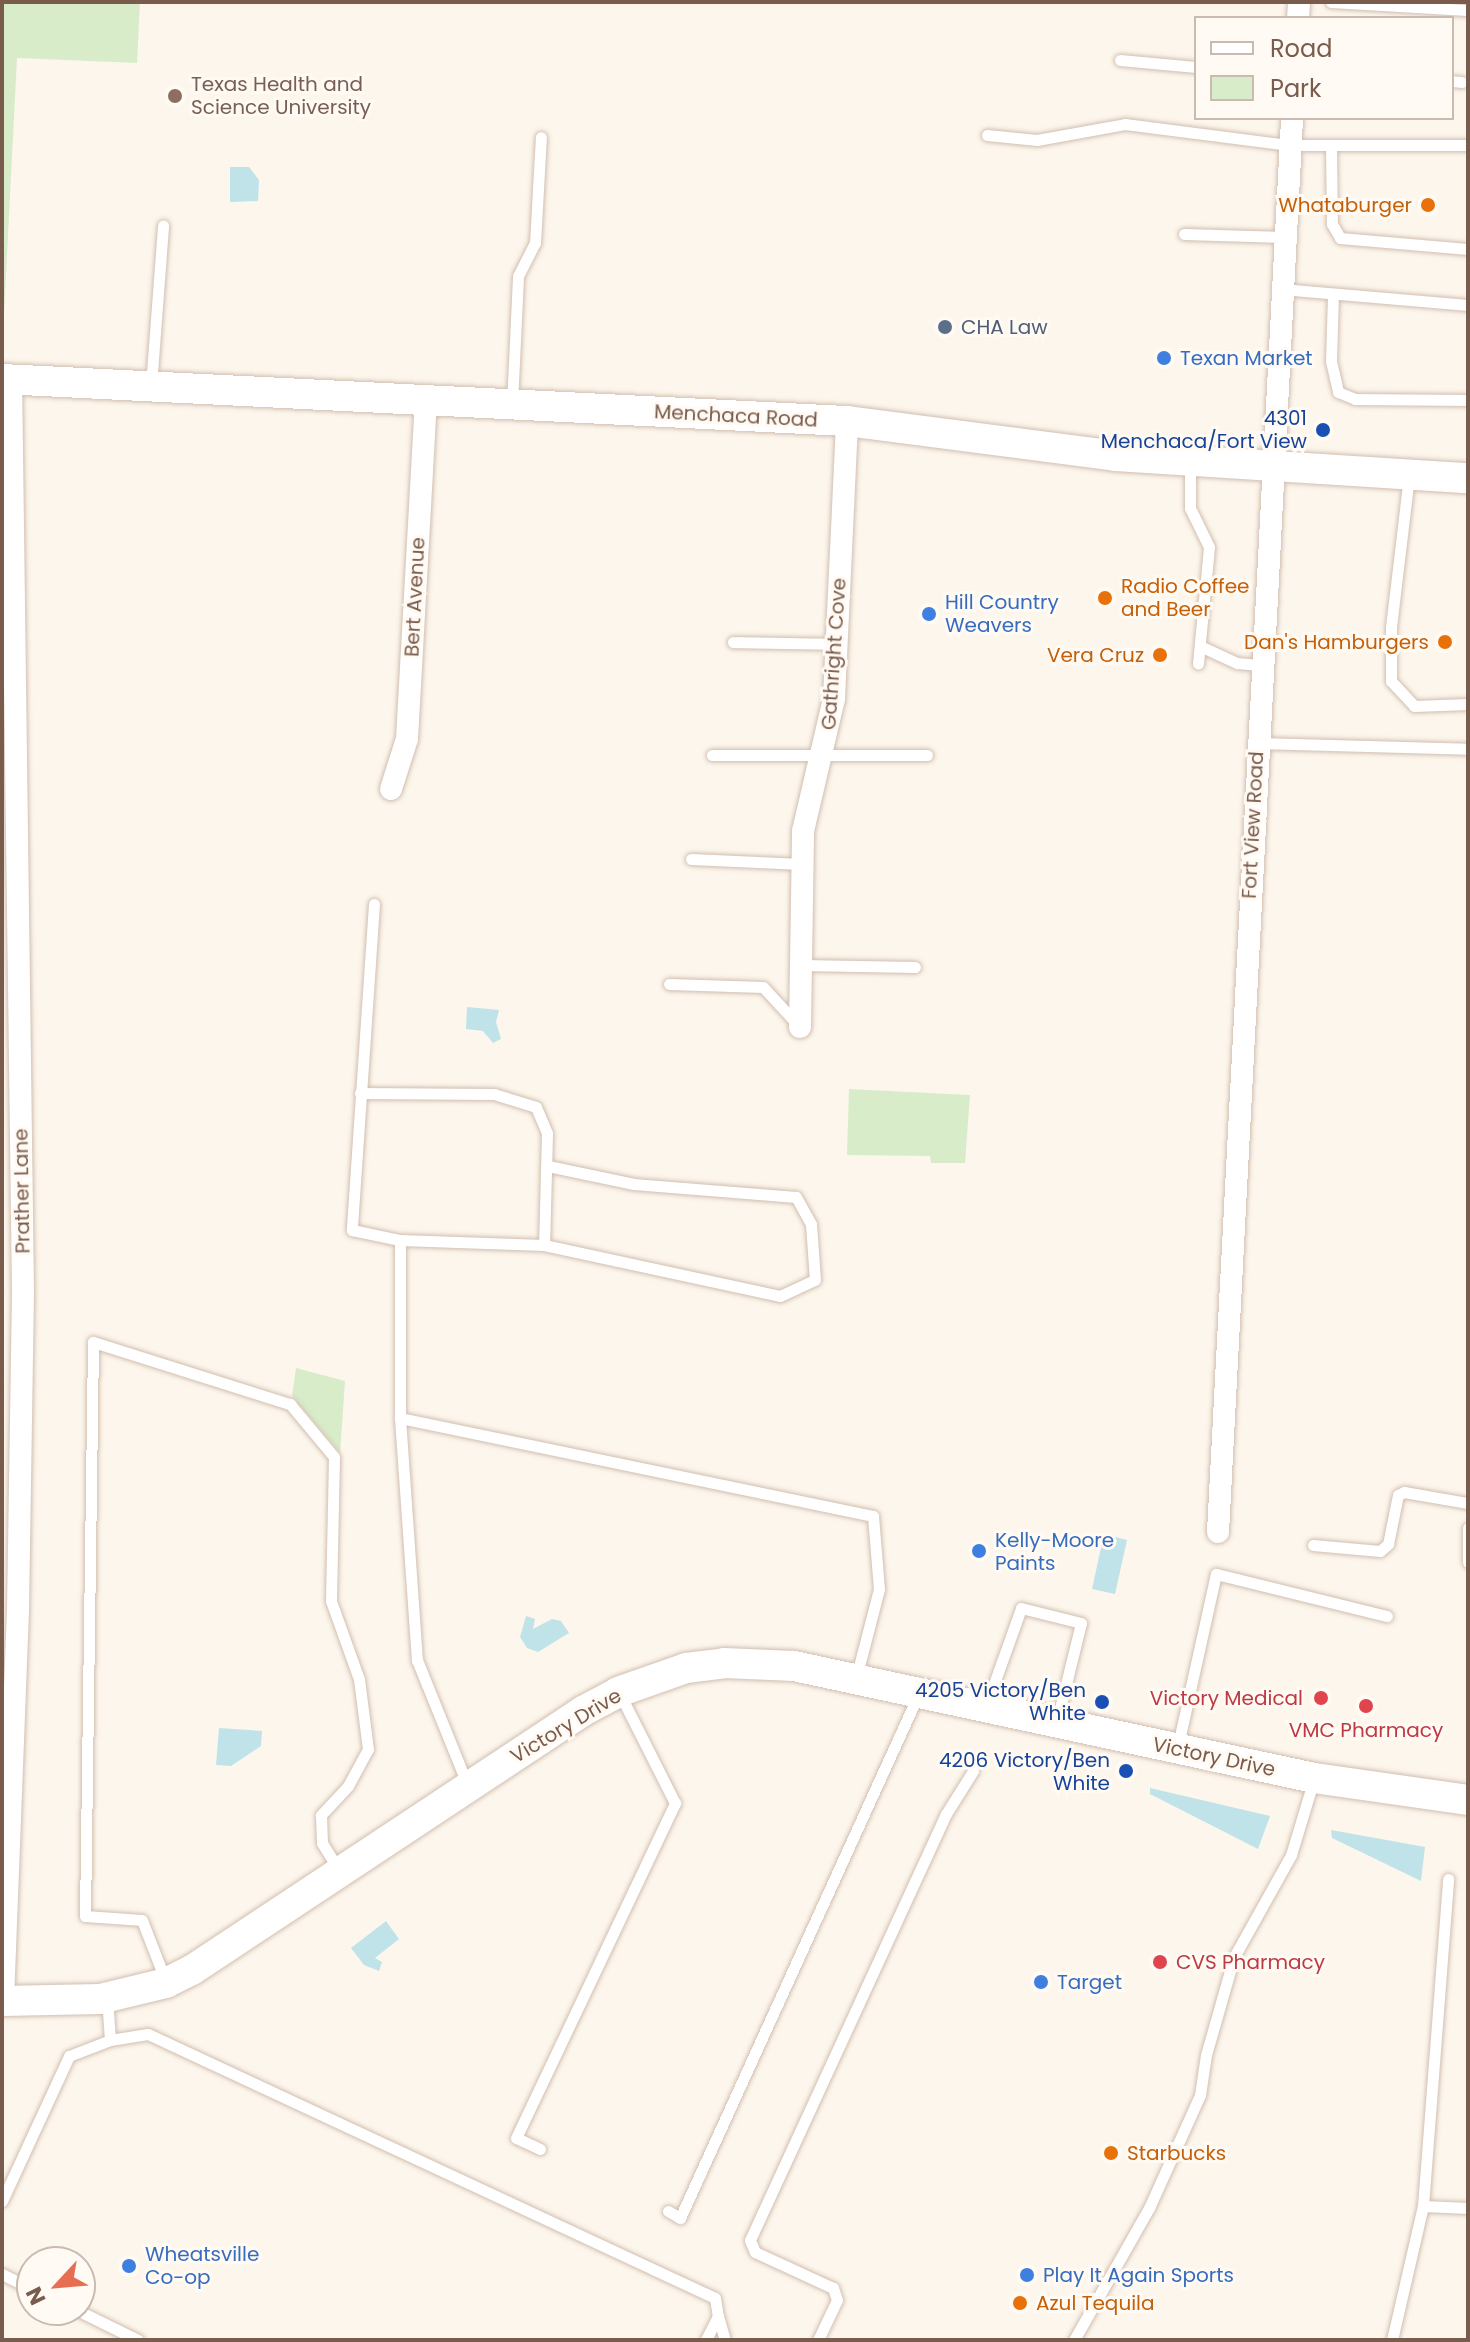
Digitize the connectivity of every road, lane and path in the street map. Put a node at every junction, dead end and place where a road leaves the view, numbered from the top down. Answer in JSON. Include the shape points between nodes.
{"nodes":[{"id":1,"x":1331,"y":2,"type":"edge"},
{"id":2,"x":1467,"y":10,"type":"edge"},
{"id":3,"x":1120,"y":60,"type":"dead end"},
{"id":4,"x":1194,"y":67,"type":"edge"},
{"id":5,"x":1292,"y":120,"type":"edge"},
{"id":6,"x":987,"y":135,"type":"dead end"},
{"id":7,"x":541,"y":137,"type":"dead end"},
{"id":8,"x":1290,"y":145,"type":"junction"},
{"id":9,"x":1331,"y":145,"type":"junction"},
{"id":10,"x":1468,"y":145,"type":"edge"},
{"id":11,"x":163,"y":225,"type":"dead end"},
{"id":12,"x":1184,"y":234,"type":"dead end"},
{"id":13,"x":1284,"y":237,"type":"junction"},
{"id":14,"x":1468,"y":249,"type":"edge"},
{"id":15,"x":1280,"y":288,"type":"junction"},
{"id":16,"x":1333,"y":295,"type":"junction"},
{"id":17,"x":1468,"y":305,"type":"edge"},
{"id":18,"x":6,"y":380,"type":"edge"},
{"id":19,"x":151,"y":387,"type":"junction"},
{"id":20,"x":1468,"y":400,"type":"edge"},
{"id":21,"x":426,"y":402,"type":"junction"},
{"id":22,"x":512,"y":405,"type":"junction"},
{"id":23,"x":847,"y":421,"type":"junction"},
{"id":24,"x":1190,"y":462,"type":"junction"},
{"id":25,"x":1274,"y":468,"type":"junction"},
{"id":26,"x":1409,"y":475,"type":"junction"},
{"id":27,"x":1468,"y":478,"type":"edge"},
{"id":28,"x":733,"y":642,"type":"dead end"},
{"id":29,"x":837,"y":644,"type":"junction"},
{"id":30,"x":1200,"y":646,"type":"junction"},
{"id":31,"x":1198,"y":663,"type":"dead end"},
{"id":32,"x":1262,"y":665,"type":"junction"},
{"id":33,"x":1468,"y":704,"type":"edge"},
{"id":34,"x":1258,"y":743,"type":"junction"},
{"id":35,"x":1467,"y":748,"type":"edge"},
{"id":36,"x":712,"y":755,"type":"dead end"},
{"id":37,"x":927,"y":755,"type":"dead end"},
{"id":38,"x":822,"y":756,"type":"junction"},
{"id":39,"x":391,"y":789,"type":"dead end"},
{"id":40,"x":691,"y":859,"type":"dead end"},
{"id":41,"x":802,"y":864,"type":"junction"},
{"id":42,"x":374,"y":904,"type":"dead end"},
{"id":43,"x":800,"y":965,"type":"junction"},
{"id":44,"x":915,"y":967,"type":"dead end"},
{"id":45,"x":669,"y":984,"type":"dead end"},
{"id":46,"x":800,"y":1027,"type":"joint"},
{"id":47,"x":360,"y":1093,"type":"junction"},
{"id":48,"x":548,"y":1166,"type":"junction"},
{"id":49,"x":400,"y":1240,"type":"junction"},
{"id":50,"x":544,"y":1245,"type":"junction"},
{"id":51,"x":12,"y":1289,"type":"edge"},
{"id":52,"x":400,"y":1418,"type":"junction"},
{"id":53,"x":1468,"y":1503,"type":"edge"},
{"id":54,"x":1468,"y":1528,"type":"edge"},
{"id":55,"x":1218,"y":1532,"type":"dead end"},
{"id":56,"x":1313,"y":1545,"type":"dead end"},
{"id":57,"x":1468,"y":1562,"type":"edge"},
{"id":58,"x":1387,"y":1616,"type":"dead end"},
{"id":59,"x":855,"y":1679,"type":"junction"},
{"id":60,"x":618,"y":1692,"type":"junction"},
{"id":61,"x":919,"y":1692,"type":"junction"},
{"id":62,"x":986,"y":1707,"type":"junction"},
{"id":63,"x":1057,"y":1723,"type":"junction"},
{"id":64,"x":1177,"y":1750,"type":"junction"},
{"id":65,"x":973,"y":1771,"type":"dead end"},
{"id":66,"x":1314,"y":1778,"type":"junction"},
{"id":67,"x":468,"y":1787,"type":"junction"},
{"id":68,"x":1468,"y":1800,"type":"edge"},
{"id":69,"x":340,"y":1872,"type":"junction"},
{"id":70,"x":1448,"y":1879,"type":"dead end"},
{"id":71,"x":166,"y":1983,"type":"junction"},
{"id":72,"x":106,"y":1997,"type":"junction"},
{"id":73,"x":3,"y":2001,"type":"edge"},
{"id":74,"x":110,"y":2040,"type":"junction"},
{"id":75,"x":540,"y":2149,"type":"dead end"},
{"id":76,"x":2,"y":2201,"type":"edge"},
{"id":77,"x":1423,"y":2206,"type":"junction"},
{"id":78,"x":1468,"y":2208,"type":"edge"},
{"id":79,"x":668,"y":2211,"type":"dead end"},
{"id":80,"x":718,"y":2316,"type":"junction"},
{"id":81,"x":96,"y":2319,"type":"edge"},
{"id":82,"x":138,"y":2340,"type":"edge"},
{"id":83,"x":706,"y":2340,"type":"edge"},
{"id":84,"x":725,"y":2340,"type":"edge"},
{"id":85,"x":818,"y":2340,"type":"edge"},
{"id":86,"x":1074,"y":2340,"type":"edge"},
{"id":87,"x":1392,"y":2340,"type":"edge"}],
"edges":[{"from":1,"to":2,"type":"lane"},
{"from":3,"to":4,"type":"lane"},
{"from":5,"to":8,"type":"street","name":"Fort View Road"},
{"from":6,"to":8,"type":"lane","via":[[1037,140],[1125,124]]},
{"from":7,"to":22,"type":"lane","via":[[535,243],[518,276]]},
{"from":8,"to":9,"type":"lane"},
{"from":8,"to":13,"type":"street","name":"Fort View Road"},
{"from":9,"to":10,"type":"lane"},
{"from":9,"to":14,"type":"lane","via":[[1332,224],[1340,238]]},
{"from":11,"to":19,"type":"lane"},
{"from":12,"to":13,"type":"lane"},
{"from":13,"to":15,"type":"street","name":"Fort View Road"},
{"from":15,"to":16,"type":"lane"},
{"from":15,"to":25,"type":"street","name":"Fort View Road"},
{"from":16,"to":17,"type":"lane"},
{"from":16,"to":20,"type":"lane","via":[[1332,382],[1338,392],[1355,399]]},
{"from":18,"to":19,"type":"street","name":"Menchaca Road"},
{"from":18,"to":51,"type":"street","name":"Prather Lane"},
{"from":19,"to":21,"type":"street","name":"Menchaca Road"},
{"from":21,"to":22,"type":"street","name":"Menchaca Road"},
{"from":21,"to":39,"type":"street","name":"Bert Avenue","via":[[407,739]]},
{"from":22,"to":23,"type":"street","name":"Menchaca Road"},
{"from":23,"to":24,"type":"street","name":"Menchaca Road","via":[[996,443]]},
{"from":23,"to":29,"type":"street","name":"Gathright Cove"},
{"from":24,"to":25,"type":"street","name":"Menchaca Road"},
{"from":24,"to":30,"type":"lane","via":[[1190,508],[1209,547]]},
{"from":25,"to":26,"type":"street","name":"Menchaca Road"},
{"from":25,"to":32,"type":"street","name":"Fort View Road"},
{"from":26,"to":27,"type":"street","name":"Menchaca Road"},
{"from":26,"to":33,"type":"lane","via":[[1391,628],[1391,681],[1414,706]]},
{"from":28,"to":29,"type":"lane"},
{"from":29,"to":38,"type":"street","name":"Gathright Cove","via":[[831,726]]},
{"from":30,"to":31,"type":"lane"},
{"from":30,"to":32,"type":"lane","via":[[1237,663]]},
{"from":32,"to":34,"type":"street","name":"Fort View Road"},
{"from":34,"to":35,"type":"lane"},
{"from":34,"to":55,"type":"street","name":"Fort View Road"},
{"from":36,"to":38,"type":"lane"},
{"from":37,"to":38,"type":"lane"},
{"from":38,"to":41,"type":"street","name":"Gathright Cove","via":[[807,797]]},
{"from":40,"to":41,"type":"lane"},
{"from":41,"to":43,"type":"street","name":"Gathright Cove"},
{"from":42,"to":47,"type":"lane"},
{"from":43,"to":44,"type":"lane"},
{"from":43,"to":46,"type":"street","name":"Gathright Cove"},
{"from":45,"to":46,"type":"lane","via":[[763,987]]},
{"from":47,"to":48,"type":"lane","via":[[494,1094],[519,1100],[544,1117]]},
{"from":47,"to":49,"type":"lane","via":[[352,1230]]},
{"from":48,"to":50,"type":"lane"},
{"from":48,"to":50,"type":"lane","via":[[634,1184],[796,1197],[811,1224],[815,1280],[780,1296]]},
{"from":49,"to":50,"type":"lane"},
{"from":49,"to":52,"type":"lane"},
{"from":51,"to":73,"type":"street","name":"Prather Lane","via":[[18,1611]]},
{"from":52,"to":59,"type":"lane","via":[[873,1516],[879,1589]]},
{"from":52,"to":67,"type":"lane","via":[[417,1660]]},
{"from":53,"to":56,"type":"lane","via":[[1404,1492],[1398,1495],[1388,1544],[1380,1551]]},
{"from":54,"to":57,"type":"lane"},
{"from":58,"to":64,"type":"lane","via":[[1216,1574]]},
{"from":59,"to":60,"type":"street","name":"Victory Drive","via":[[794,1666],[724,1663],[686,1668]]},
{"from":59,"to":61,"type":"street","name":"Victory Drive"},
{"from":60,"to":67,"type":"street","name":"Victory Drive"},
{"from":60,"to":75,"type":"lane","via":[[675,1803],[516,2138]]},
{"from":61,"to":62,"type":"street","name":"Victory Drive"},
{"from":61,"to":79,"type":"lane","via":[[680,2218]]},
{"from":62,"to":63,"type":"street","name":"Victory Drive"},
{"from":62,"to":63,"type":"lane","via":[[1021,1608],[1081,1623]]},
{"from":63,"to":64,"type":"street","name":"Victory Drive"},
{"from":64,"to":66,"type":"street","name":"Victory Drive"},
{"from":65,"to":85,"type":"lane","via":[[946,1814],[750,2240],[755,2252],[833,2288],[837,2300]]},
{"from":66,"to":68,"type":"street","name":"Victory Drive"},
{"from":66,"to":86,"type":"lane","via":[[1291,1855],[1234,1957],[1200,2095],[1149,2208]]},
{"from":67,"to":69,"type":"street","name":"Victory Drive"},
{"from":69,"to":71,"type":"street","name":"Victory Drive"},
{"from":69,"to":71,"type":"lane","via":[[322,1843],[321,1815],[348,1786],[368,1749],[359,1679],[331,1601],[334,1457],[290,1404],[93,1342],[85,1916],[142,1920]]},
{"from":70,"to":77,"type":"lane"},
{"from":71,"to":72,"type":"street","name":"Victory Drive"},
{"from":72,"to":73,"type":"street","name":"Victory Drive"},
{"from":72,"to":74,"type":"lane"},
{"from":74,"to":76,"type":"lane","via":[[69,2056]]},
{"from":74,"to":80,"type":"lane","via":[[148,2034],[715,2298]]},
{"from":77,"to":78,"type":"lane"},
{"from":77,"to":87,"type":"lane"},
{"from":80,"to":83,"type":"lane"},
{"from":80,"to":84,"type":"lane"},
{"from":81,"to":82,"type":"lane"}]}
